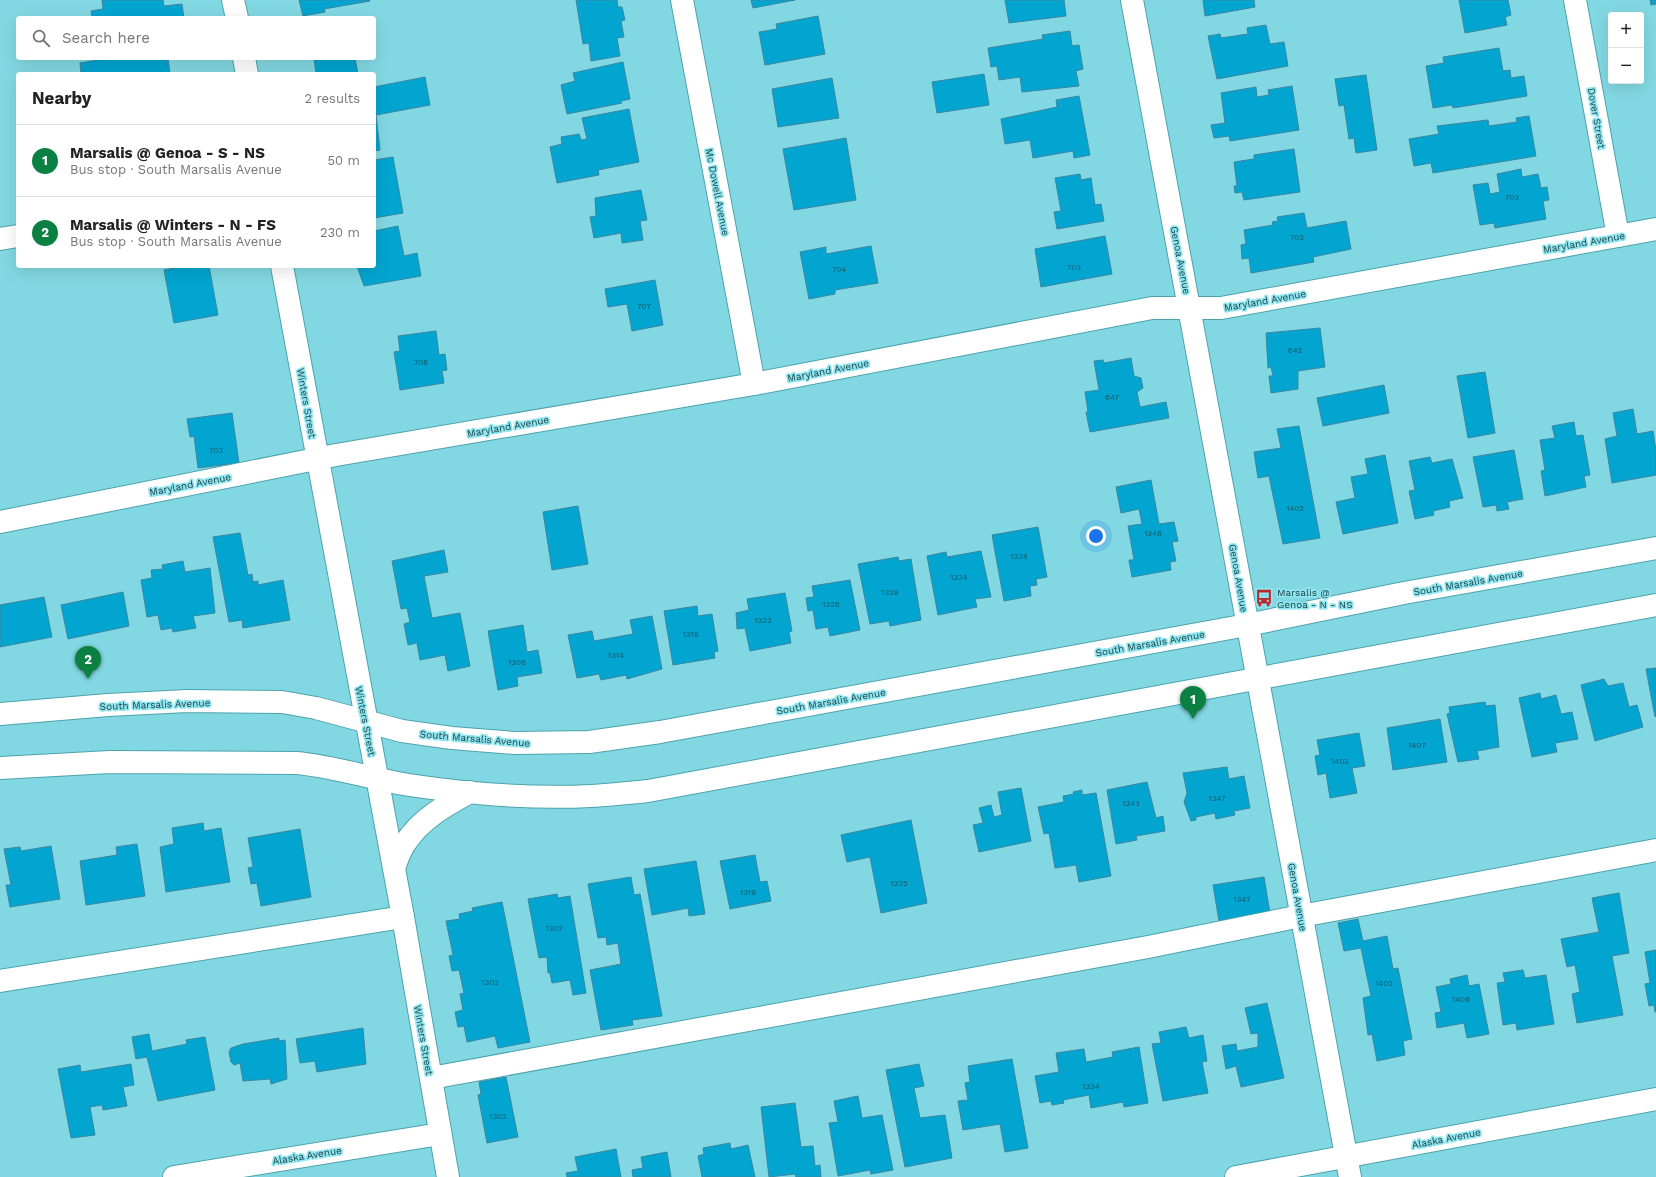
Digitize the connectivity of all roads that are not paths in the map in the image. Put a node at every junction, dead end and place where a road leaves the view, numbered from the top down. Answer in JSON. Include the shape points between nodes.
{"nodes":[{"id":1,"x":233,"y":0,"type":"edge"},
{"id":2,"x":682,"y":0,"type":"edge"},
{"id":3,"x":1132,"y":0,"type":"edge"},
{"id":4,"x":1575,"y":0,"type":"edge"},
{"id":5,"x":236,"y":16,"type":"edge"},
{"id":6,"x":244,"y":60,"type":"edge"},
{"id":7,"x":247,"y":72,"type":"edge"},
{"id":8,"x":1656,"y":229,"type":"edge"},
{"id":9,"x":16,"y":236,"type":"edge"},
{"id":10,"x":1618,"y":236,"type":"junction"},
{"id":11,"x":0,"y":239,"type":"edge"},
{"id":12,"x":282,"y":268,"type":"edge"},
{"id":13,"x":1190,"y":307,"type":"junction"},
{"id":14,"x":754,"y":384,"type":"junction"},
{"id":15,"x":317,"y":459,"type":"junction"},
{"id":16,"x":0,"y":522,"type":"edge"},
{"id":17,"x":1656,"y":548,"type":"edge"},
{"id":18,"x":1656,"y":605,"type":"edge"},
{"id":19,"x":1247,"y":625,"type":"junction"},
{"id":20,"x":1258,"y":679,"type":"junction"},
{"id":21,"x":0,"y":714,"type":"edge"},
{"id":22,"x":366,"y":722,"type":"junction"},
{"id":23,"x":0,"y":768,"type":"edge"},
{"id":24,"x":377,"y":779,"type":"junction"},
{"id":25,"x":470,"y":792,"type":"junction"},
{"id":26,"x":1656,"y":850,"type":"edge"},
{"id":27,"x":394,"y":868,"type":"junction"},
{"id":28,"x":1301,"y":916,"type":"junction"},
{"id":29,"x":403,"y":917,"type":"junction"},
{"id":30,"x":0,"y":981,"type":"edge"},
{"id":31,"x":431,"y":1078,"type":"junction"},
{"id":32,"x":1656,"y":1099,"type":"edge"},
{"id":33,"x":440,"y":1134,"type":"junction"},
{"id":34,"x":1348,"y":1167,"type":"edge"},
{"id":35,"x":174,"y":1177,"type":"edge"},
{"id":36,"x":448,"y":1177,"type":"edge"},
{"id":37,"x":1236,"y":1177,"type":"edge"}],
"edges":[{"from":1,"to":5,"type":"street"},
{"from":2,"to":14,"type":"street","name":"Mc Dowell Avenue"},
{"from":3,"to":13,"type":"street","name":"Genoa Avenue"},
{"from":4,"to":10,"type":"street","name":"Dover Street"},
{"from":6,"to":7,"type":"street"},
{"from":8,"to":10,"type":"street","name":"Maryland Avenue"},
{"from":9,"to":11,"type":"street"},
{"from":10,"to":13,"type":"street","name":"Maryland Avenue","via":[[1221,308]]},
{"from":12,"to":15,"type":"street","name":"Winters Street"},
{"from":13,"to":14,"type":"street","name":"Maryland Avenue","via":[[1152,308]]},
{"from":13,"to":19,"type":"street","name":"Genoa Avenue"},
{"from":14,"to":15,"type":"street","name":"Maryland Avenue"},
{"from":15,"to":16,"type":"street","name":"Maryland Avenue"},
{"from":15,"to":22,"type":"street","name":"Winters Street"},
{"from":17,"to":19,"type":"street","name":"South Marsalis Avenue"},
{"from":18,"to":20,"type":"street"},
{"from":19,"to":20,"type":"street","name":"Genoa Avenue"},
{"from":19,"to":22,"type":"street","name":"South Marsalis Avenue","via":[[660,732],[589,742],[515,744],[402,731]]},
{"from":20,"to":25,"type":"street","via":[[648,791],[591,796],[530,796]]},
{"from":20,"to":28,"type":"street","name":"Genoa Avenue"},
{"from":21,"to":22,"type":"street","name":"South Marsalis Avenue","via":[[187,701],[282,702],[316,708]]},
{"from":22,"to":24,"type":"street","name":"Winters Street"},
{"from":23,"to":24,"type":"street","via":[[110,762],[296,763],[318,765]]},
{"from":24,"to":25,"type":"street"},
{"from":24,"to":27,"type":"street","name":"Winters Street"},
{"from":25,"to":27,"type":"street","via":[[438,810],[418,827],[405,843]]},
{"from":26,"to":28,"type":"street"},
{"from":27,"to":29,"type":"street","name":"Winters Street"},
{"from":28,"to":31,"type":"street","via":[[1140,949]]},
{"from":28,"to":34,"type":"street","name":"Genoa Avenue"},
{"from":29,"to":30,"type":"street"},
{"from":29,"to":31,"type":"street","name":"Winters Street"},
{"from":31,"to":33,"type":"street","name":"Winters Street"},
{"from":32,"to":34,"type":"street","name":"Alaska Avenue"},
{"from":33,"to":35,"type":"street","name":"Alaska Avenue"},
{"from":33,"to":36,"type":"street","name":"Winters Street"},
{"from":34,"to":37,"type":"street","name":"Alaska Avenue"}]}
